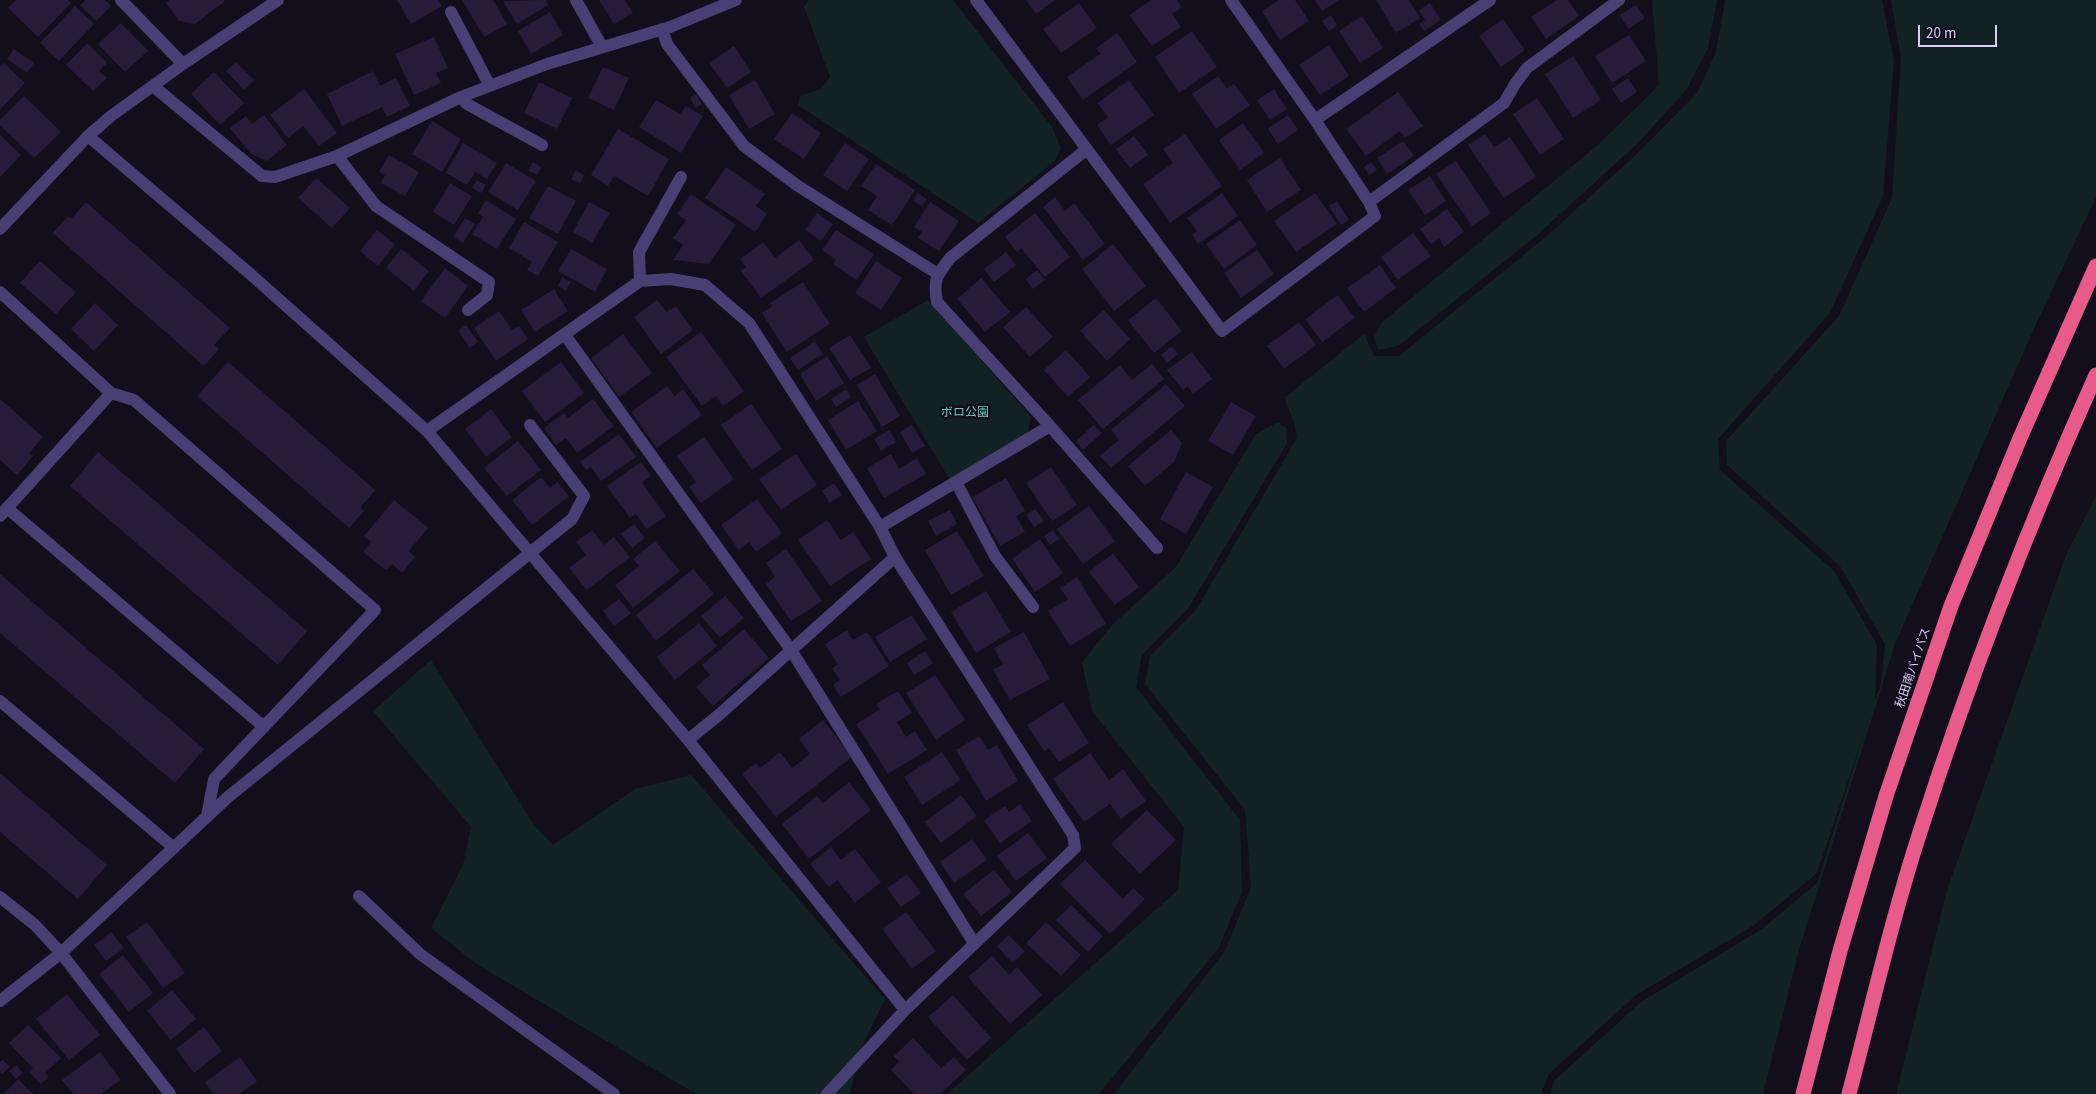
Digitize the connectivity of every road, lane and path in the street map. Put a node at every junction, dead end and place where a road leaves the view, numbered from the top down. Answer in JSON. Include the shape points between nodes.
{"nodes":[{"id":1,"x":121,"y":0,"type":"edge"},
{"id":2,"x":278,"y":0,"type":"edge"},
{"id":3,"x":576,"y":0,"type":"edge"},
{"id":4,"x":736,"y":0,"type":"edge"},
{"id":5,"x":976,"y":0,"type":"edge"},
{"id":6,"x":1231,"y":0,"type":"edge"},
{"id":7,"x":1490,"y":0,"type":"edge"},
{"id":8,"x":1619,"y":0,"type":"edge"},
{"id":9,"x":451,"y":12,"type":"dead end"},
{"id":10,"x":662,"y":29,"type":"junction"},
{"id":11,"x":602,"y":47,"type":"junction"},
{"id":12,"x":183,"y":64,"type":"junction"},
{"id":13,"x":153,"y":86,"type":"junction"},
{"id":14,"x":490,"y":86,"type":"junction"},
{"id":15,"x":462,"y":97,"type":"junction"},
{"id":16,"x":1315,"y":120,"type":"junction"},
{"id":17,"x":88,"y":136,"type":"junction"},
{"id":18,"x":542,"y":145,"type":"dead end"},
{"id":19,"x":1087,"y":149,"type":"junction"},
{"id":20,"x":337,"y":156,"type":"junction"},
{"id":21,"x":681,"y":177,"type":"dead end"},
{"id":22,"x":1369,"y":202,"type":"junction"},
{"id":23,"x":0,"y":229,"type":"edge"},
{"id":24,"x":2096,"y":266,"type":"edge"},
{"id":25,"x":938,"y":274,"type":"junction"},
{"id":26,"x":640,"y":281,"type":"junction"},
{"id":27,"x":0,"y":292,"type":"edge"},
{"id":28,"x":468,"y":310,"type":"dead end"},
{"id":29,"x":565,"y":335,"type":"junction"},
{"id":30,"x":2096,"y":375,"type":"edge"},
{"id":31,"x":111,"y":393,"type":"junction"},
{"id":32,"x":530,"y":425,"type":"dead end"},
{"id":33,"x":1050,"y":426,"type":"junction"},
{"id":34,"x":427,"y":431,"type":"junction"},
{"id":35,"x":956,"y":482,"type":"junction"},
{"id":36,"x":4,"y":512,"type":"edge"},
{"id":37,"x":880,"y":527,"type":"junction"},
{"id":38,"x":1157,"y":548,"type":"dead end"},
{"id":39,"x":529,"y":552,"type":"junction"},
{"id":40,"x":895,"y":557,"type":"junction"},
{"id":41,"x":1033,"y":607,"type":"dead end"},
{"id":42,"x":791,"y":650,"type":"junction"},
{"id":43,"x":0,"y":700,"type":"edge"},
{"id":44,"x":264,"y":727,"type":"junction"},
{"id":45,"x":688,"y":740,"type":"junction"},
{"id":46,"x":208,"y":816,"type":"junction"},
{"id":47,"x":174,"y":848,"type":"junction"},
{"id":48,"x":359,"y":896,"type":"dead end"},
{"id":49,"x":0,"y":897,"type":"edge"},
{"id":50,"x":974,"y":944,"type":"junction"},
{"id":51,"x":61,"y":953,"type":"junction"},
{"id":52,"x":0,"y":1001,"type":"edge"},
{"id":53,"x":905,"y":1010,"type":"junction"},
{"id":54,"x":170,"y":1094,"type":"edge"},
{"id":55,"x":614,"y":1094,"type":"edge"},
{"id":56,"x":827,"y":1094,"type":"edge"},
{"id":57,"x":1803,"y":1094,"type":"edge"},
{"id":58,"x":1849,"y":1094,"type":"edge"}],
"edges":[{"from":1,"to":12,"type":"street"},
{"from":2,"to":12,"type":"street"},
{"from":3,"to":11,"type":"street"},
{"from":4,"to":10,"type":"street"},
{"from":5,"to":19,"type":"street"},
{"from":6,"to":16,"type":"street"},
{"from":7,"to":16,"type":"street"},
{"from":8,"to":22,"type":"street","via":[[1528,68],[1504,103]]},
{"from":9,"to":14,"type":"street"},
{"from":10,"to":11,"type":"street"},
{"from":10,"to":25,"type":"street","via":[[667,44],[744,146],[798,186]]},
{"from":11,"to":14,"type":"street"},
{"from":12,"to":13,"type":"street"},
{"from":13,"to":17,"type":"street"},
{"from":13,"to":20,"type":"street","via":[[262,176],[276,177]]},
{"from":14,"to":15,"type":"street"},
{"from":15,"to":18,"type":"street","via":[[467,104]]},
{"from":15,"to":20,"type":"street"},
{"from":16,"to":22,"type":"street"},
{"from":17,"to":23,"type":"street"},
{"from":17,"to":34,"type":"street"},
{"from":19,"to":22,"type":"street","via":[[1222,331],[1375,216]]},
{"from":19,"to":25,"type":"street","via":[[950,258]]},
{"from":20,"to":28,"type":"street","via":[[376,206],[489,282],[487,294]]},
{"from":21,"to":26,"type":"street","via":[[640,252]]},
{"from":24,"to":57,"type":"highway","name":"秋田南バイパス","via":[[1950,606],[1886,796],[1840,951]]},
{"from":25,"to":33,"type":"street","via":[[934,284],[937,302]]},
{"from":26,"to":29,"type":"street"},
{"from":26,"to":37,"type":"street","via":[[672,279],[705,285],[749,323]]},
{"from":27,"to":31,"type":"street"},
{"from":29,"to":34,"type":"street"},
{"from":29,"to":42,"type":"street"},
{"from":30,"to":58,"type":"highway","via":[[2049,479],[1983,650],[1926,815]]},
{"from":31,"to":36,"type":"street"},
{"from":31,"to":44,"type":"street","via":[[134,400],[375,610]]},
{"from":32,"to":39,"type":"street","via":[[584,496],[572,519]]},
{"from":33,"to":35,"type":"street"},
{"from":33,"to":38,"type":"street"},
{"from":34,"to":39,"type":"street"},
{"from":35,"to":37,"type":"street"},
{"from":35,"to":41,"type":"street","via":[[995,556]]},
{"from":36,"to":44,"type":"street"},
{"from":37,"to":40,"type":"street"},
{"from":39,"to":45,"type":"street"},
{"from":39,"to":46,"type":"street"},
{"from":40,"to":42,"type":"street"},
{"from":40,"to":50,"type":"street","via":[[1073,835],[1075,848]]},
{"from":42,"to":45,"type":"street"},
{"from":42,"to":50,"type":"street"},
{"from":43,"to":47,"type":"street"},
{"from":44,"to":46,"type":"street","via":[[214,779]]},
{"from":45,"to":53,"type":"street"},
{"from":46,"to":47,"type":"street"},
{"from":47,"to":51,"type":"street"},
{"from":48,"to":55,"type":"street","via":[[420,954]]},
{"from":49,"to":51,"type":"street","via":[[35,925]]},
{"from":50,"to":53,"type":"street"},
{"from":51,"to":52,"type":"street"},
{"from":51,"to":54,"type":"street"},
{"from":53,"to":56,"type":"street"}]}
